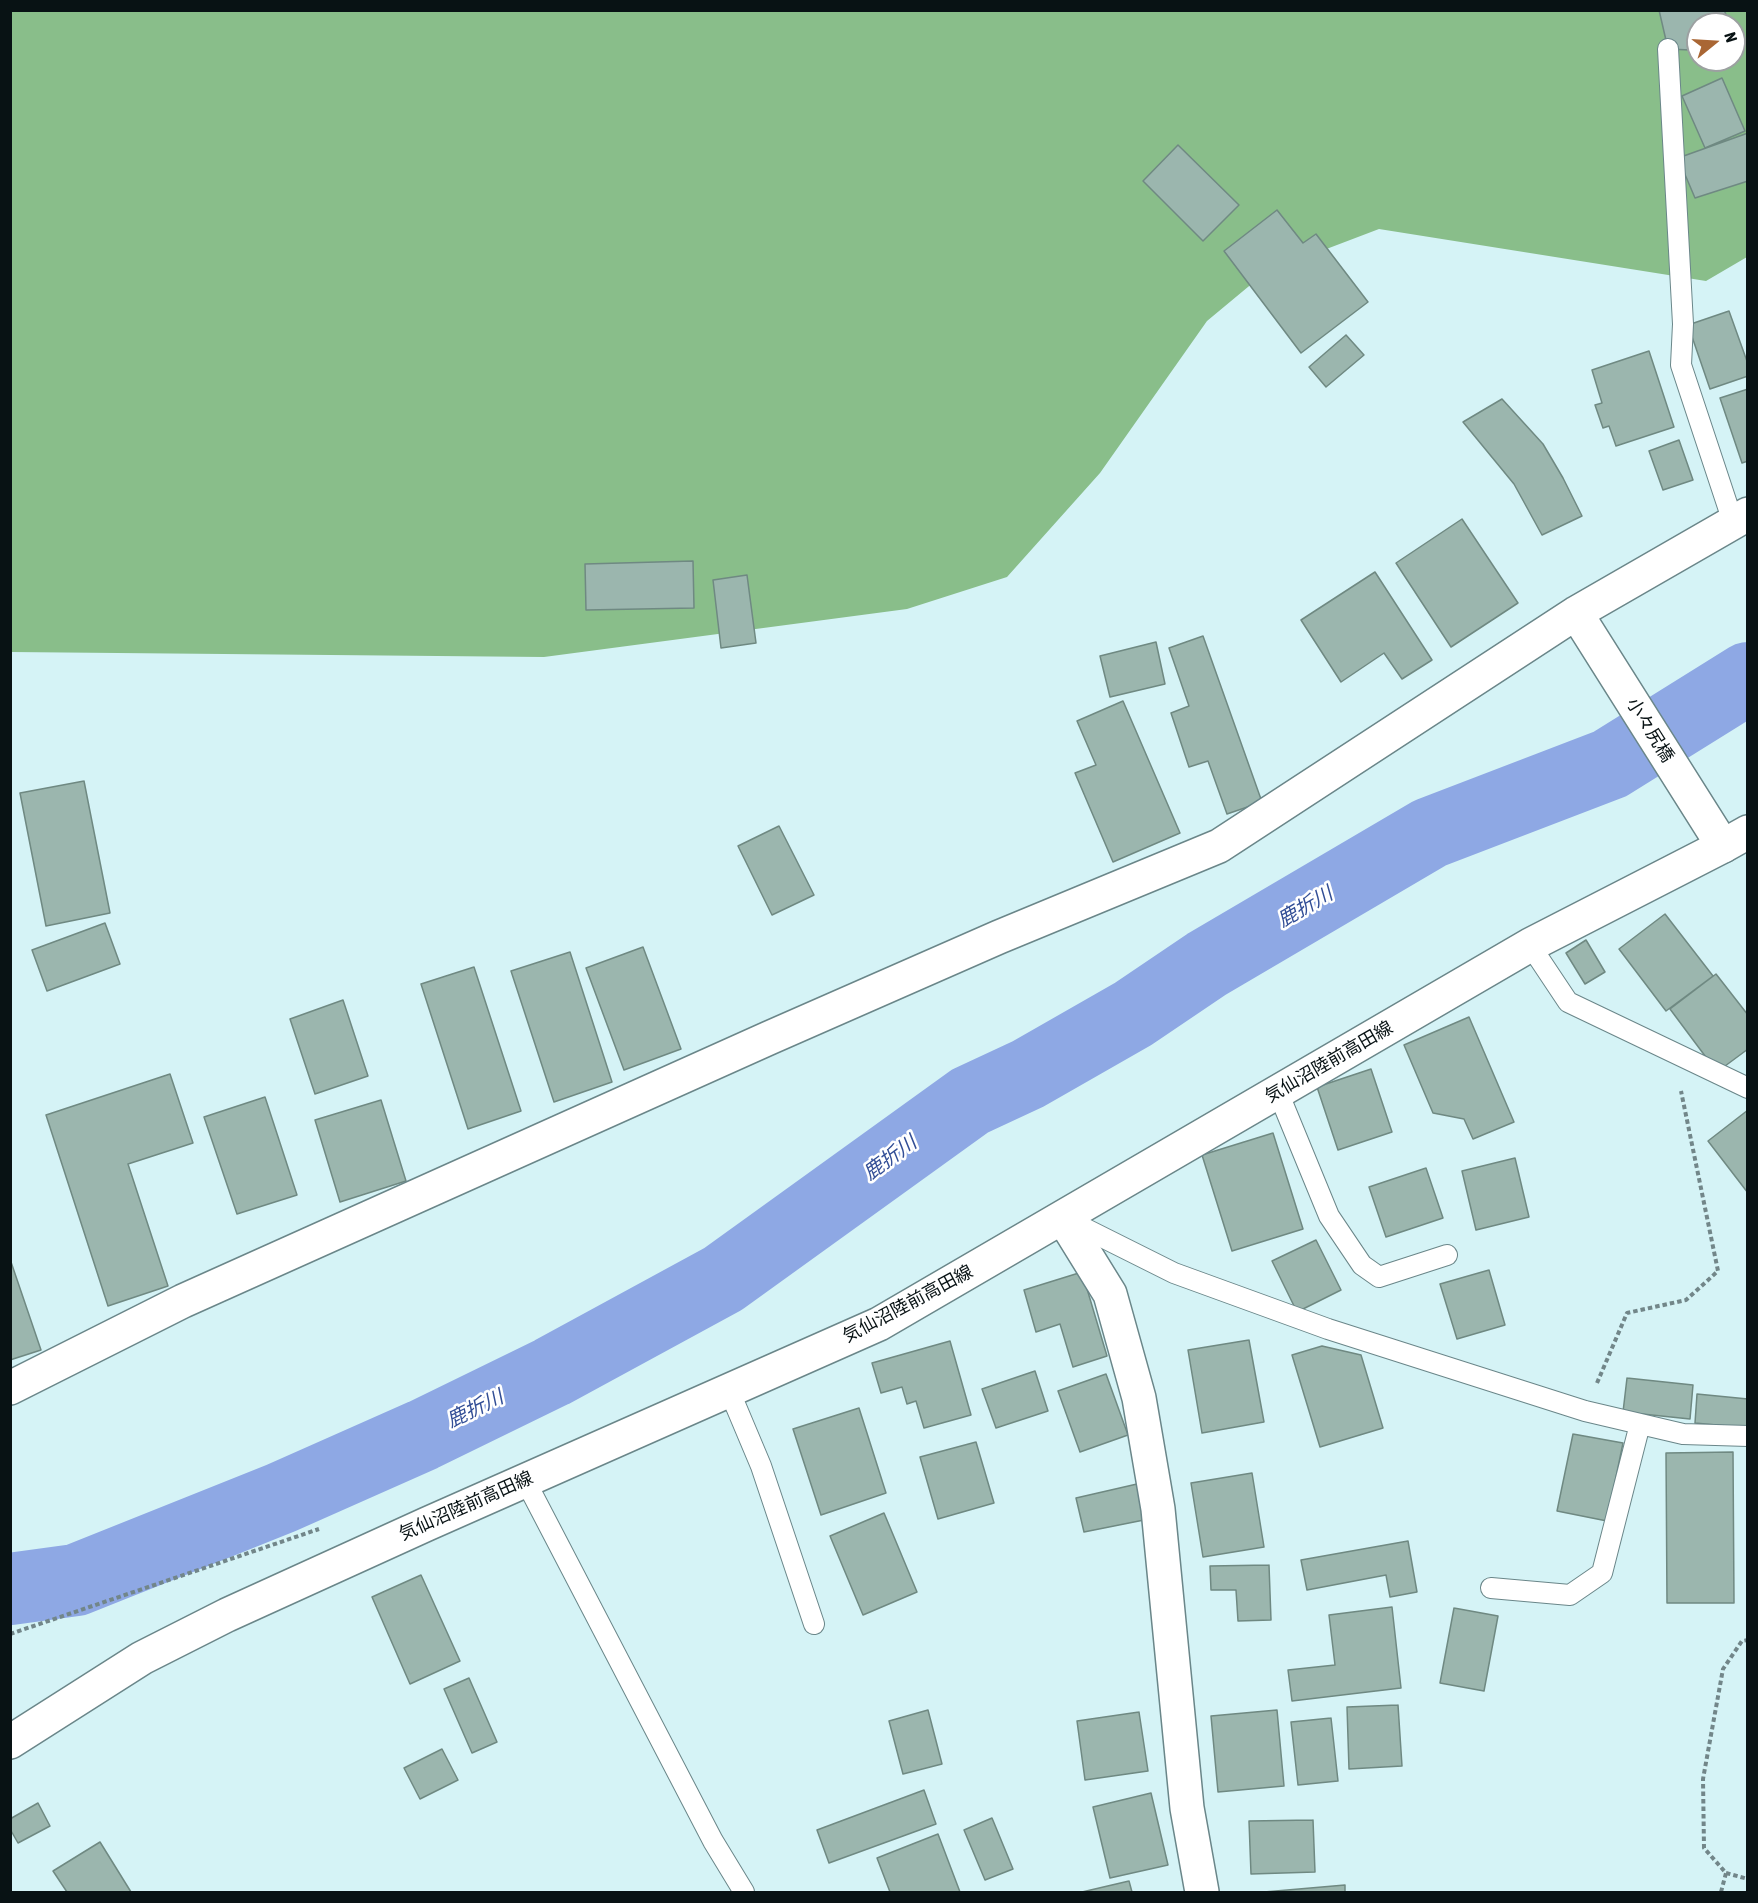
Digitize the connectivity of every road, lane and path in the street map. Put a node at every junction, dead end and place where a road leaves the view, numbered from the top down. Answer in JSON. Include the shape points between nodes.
{"nodes":[{"id":1,"x":1668,"y":49,"type":"dead end"},
{"id":2,"x":1741,"y":518,"type":"edge"},
{"id":3,"x":1576,"y":613,"type":"junction"},
{"id":4,"x":1735,"y":839,"type":"edge"},
{"id":5,"x":1530,"y":945,"type":"junction"},
{"id":6,"x":1673,"y":1052,"type":"junction"},
{"id":7,"x":1748,"y":1088,"type":"edge"},
{"id":8,"x":1278,"y":1092,"type":"junction"},
{"id":9,"x":1063,"y":1218,"type":"junction"},
{"id":10,"x":1447,"y":1255,"type":"dead end"},
{"id":11,"x":10,"y":1388,"type":"edge"},
{"id":12,"x":729,"y":1390,"type":"junction"},
{"id":13,"x":1586,"y":1412,"type":"junction"},
{"id":14,"x":1640,"y":1424,"type":"junction"},
{"id":15,"x":1748,"y":1437,"type":"edge"},
{"id":16,"x":525,"y":1480,"type":"junction"},
{"id":17,"x":1491,"y":1588,"type":"dead end"},
{"id":18,"x":814,"y":1624,"type":"dead end"},
{"id":19,"x":1748,"y":1640,"type":"edge"},
{"id":20,"x":10,"y":1742,"type":"edge"},
{"id":21,"x":1726,"y":1873,"type":"junction"},
{"id":22,"x":1748,"y":1879,"type":"edge"},
{"id":23,"x":744,"y":1893,"type":"edge"},
{"id":24,"x":1202,"y":1893,"type":"edge"},
{"id":25,"x":1721,"y":1893,"type":"edge"}],
"edges":[{"from":1,"to":2,"type":"lane","via":[[1683,324],[1681,365]]},
{"from":2,"to":3,"type":"street"},
{"from":3,"to":4,"type":"street","name":"小々尻橋"},
{"from":3,"to":11,"type":"street","via":[[1219,846],[758,1043],[183,1301]]},
{"from":4,"to":5,"type":"street","name":"気仙沼陸前高田線"},
{"from":5,"to":6,"type":"lane","via":[[1568,1002]]},
{"from":5,"to":8,"type":"street","name":"気仙沼陸前高田線"},
{"from":6,"to":7,"type":"lane"},
{"from":6,"to":13,"type":"path","via":[[1718,1271],[1686,1300],[1627,1312]]},
{"from":8,"to":9,"type":"street","name":"気仙沼陸前高田線"},
{"from":8,"to":10,"type":"lane","via":[[1329,1216],[1362,1265],[1379,1277]]},
{"from":9,"to":12,"type":"street","name":"気仙沼陸前高田線","via":[[879,1324]]},
{"from":9,"to":13,"type":"lane","via":[[1174,1273],[1328,1329]]},
{"from":9,"to":24,"type":"street","via":[[1110,1294],[1139,1398],[1158,1509],[1187,1808]]},
{"from":12,"to":16,"type":"street","name":"気仙沼陸前高田線"},
{"from":12,"to":18,"type":"lane","via":[[761,1466]]},
{"from":13,"to":14,"type":"lane"},
{"from":14,"to":15,"type":"lane","via":[[1683,1434]]},
{"from":14,"to":17,"type":"lane","via":[[1602,1574],[1570,1595]]},
{"from":16,"to":20,"type":"street","name":"気仙沼陸前高田線","via":[[142,1658]]},
{"from":16,"to":23,"type":"lane","via":[[713,1841]]},
{"from":19,"to":21,"type":"path","via":[[1742,1641],[1723,1669],[1703,1779],[1704,1848]]},
{"from":21,"to":22,"type":"path"},
{"from":21,"to":25,"type":"path"}]}
